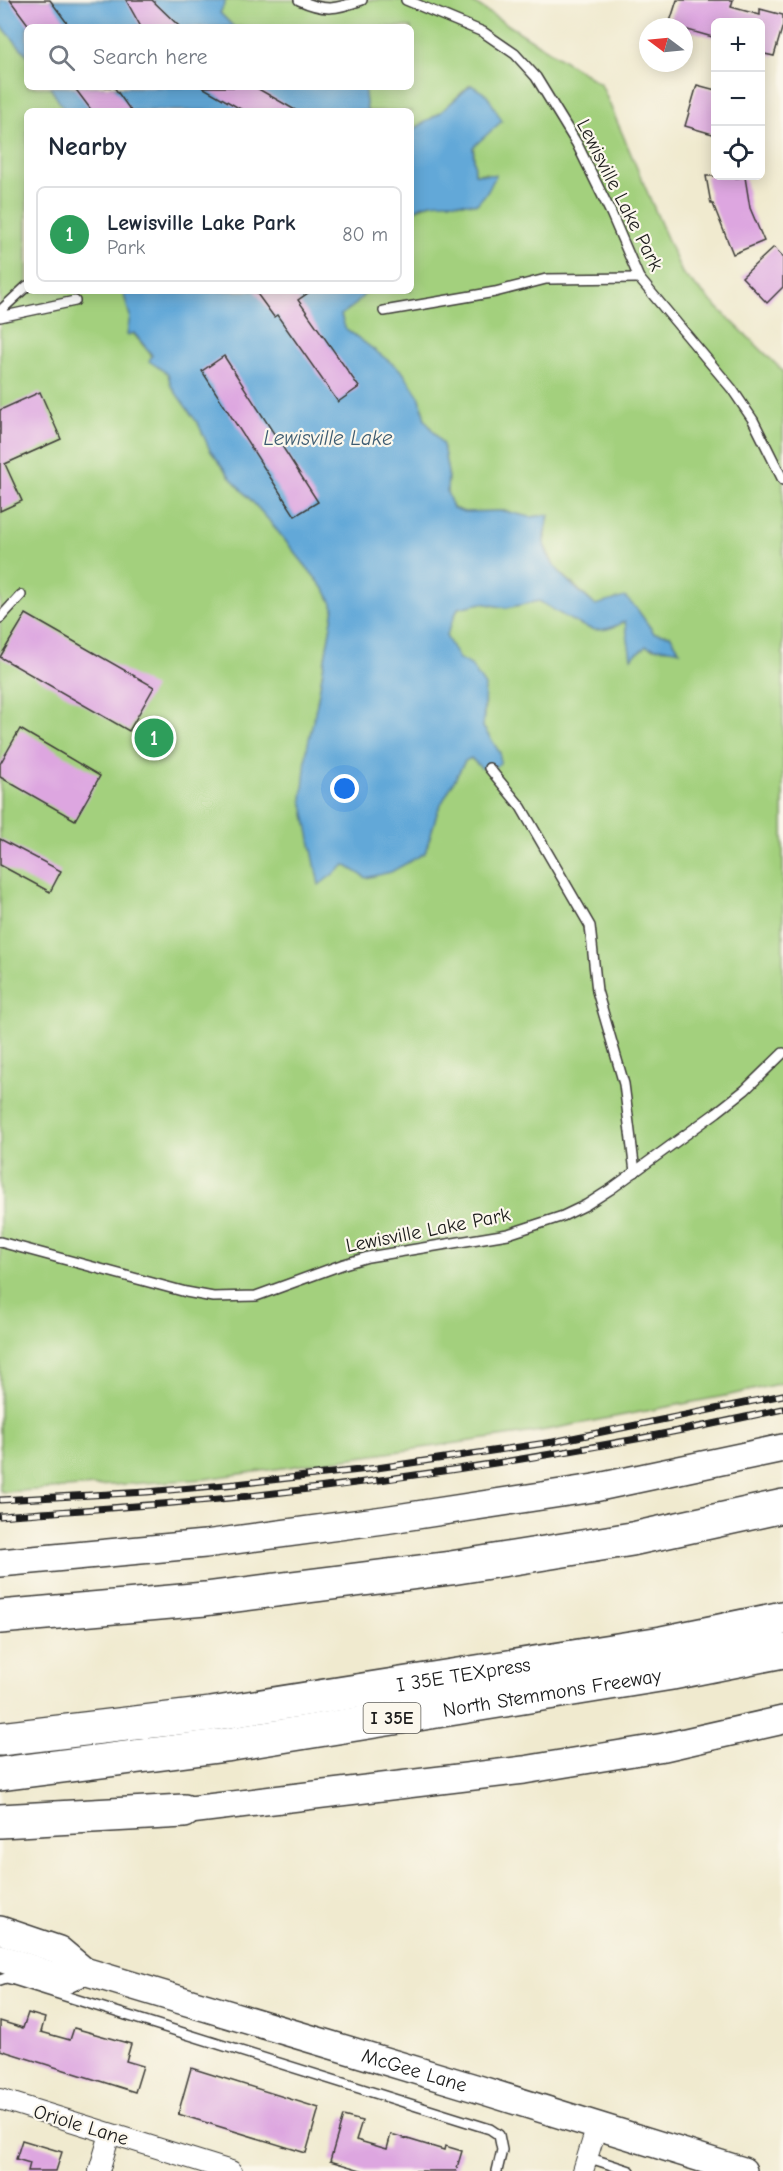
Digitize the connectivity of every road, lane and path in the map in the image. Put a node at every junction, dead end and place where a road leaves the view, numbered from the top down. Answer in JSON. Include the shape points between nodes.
{"nodes":[{"id":1,"x":299,"y":0,"type":"edge"},
{"id":2,"x":362,"y":0,"type":"edge"},
{"id":3,"x":406,"y":0,"type":"edge"},
{"id":4,"x":639,"y":278,"type":"junction"},
{"id":5,"x":24,"y":289,"type":"edge"},
{"id":6,"x":75,"y":301,"type":"dead end"},
{"id":7,"x":0,"y":311,"type":"edge"},
{"id":8,"x":384,"y":311,"type":"dead end"},
{"id":9,"x":0,"y":317,"type":"edge"},
{"id":10,"x":783,"y":480,"type":"edge"},
{"id":11,"x":21,"y":595,"type":"dead end"},
{"id":12,"x":0,"y":618,"type":"edge"},
{"id":13,"x":489,"y":768,"type":"dead end"},
{"id":14,"x":783,"y":1053,"type":"edge"},
{"id":15,"x":634,"y":1172,"type":"junction"},
{"id":16,"x":0,"y":1242,"type":"edge"},
{"id":17,"x":783,"y":1448,"type":"edge"},
{"id":18,"x":783,"y":1506,"type":"edge"},
{"id":19,"x":0,"y":1563,"type":"edge"},
{"id":20,"x":0,"y":1617,"type":"edge"},
{"id":21,"x":783,"y":1617,"type":"edge"},
{"id":22,"x":783,"y":1651,"type":"edge"},
{"id":23,"x":783,"y":1720,"type":"edge"},
{"id":24,"x":0,"y":1739,"type":"edge"},
{"id":25,"x":0,"y":1774,"type":"edge"},
{"id":26,"x":184,"y":1811,"type":"junction"},
{"id":27,"x":0,"y":1821,"type":"edge"},
{"id":28,"x":0,"y":1836,"type":"edge"},
{"id":29,"x":0,"y":1930,"type":"edge"},
{"id":30,"x":0,"y":1958,"type":"edge"},
{"id":31,"x":84,"y":1971,"type":"junction"},
{"id":32,"x":0,"y":1980,"type":"edge"},
{"id":33,"x":0,"y":2099,"type":"edge"},
{"id":34,"x":597,"y":2126,"type":"junction"},
{"id":35,"x":110,"y":2134,"type":"junction"},
{"id":36,"x":585,"y":2164,"type":"edge"},
{"id":37,"x":223,"y":2170,"type":"edge"},
{"id":38,"x":99,"y":2171,"type":"edge"},
{"id":39,"x":497,"y":2171,"type":"edge"},
{"id":40,"x":630,"y":2171,"type":"edge"},
{"id":41,"x":743,"y":2171,"type":"edge"}],
"edges":[{"from":1,"to":2,"type":"lane","via":[[342,8]]},
{"from":3,"to":4,"type":"lane","name":"Lewisville Lake Park","via":[[483,32],[515,54],[536,77],[577,144]]},
{"from":4,"to":8,"type":"lane","via":[[546,279]]},
{"from":4,"to":10,"type":"lane","name":"Lewisville Lake Park","via":[[732,389],[753,420]]},
{"from":5,"to":7,"type":"lane"},
{"from":6,"to":9,"type":"lane"},
{"from":11,"to":12,"type":"lane"},
{"from":13,"to":15,"type":"lane","via":[[521,807],[590,926],[597,992],[624,1084]]},
{"from":14,"to":15,"type":"lane","name":"Lewisville Lake Park","via":[[746,1090]]},
{"from":15,"to":16,"type":"lane","name":"Lewisville Lake Park","via":[[586,1204],[536,1226],[368,1257],[256,1296],[213,1297],[186,1292]]},
{"from":17,"to":19,"type":"main road","via":[[594,1488],[384,1520],[205,1544]]},
{"from":18,"to":20,"type":"highway","via":[[632,1539],[451,1568],[216,1598]]},
{"from":21,"to":24,"type":"highway","name":"I 35E TEXpress","via":[[662,1643],[211,1714]]},
{"from":22,"to":25,"type":"highway","name":"North Stemmons Freeway","number":"I 35E","via":[[672,1673],[238,1743]]},
{"from":23,"to":26,"type":"main road","via":[[664,1747],[524,1770]]},
{"from":26,"to":27,"type":"highway"},
{"from":26,"to":28,"type":"main road"},
{"from":29,"to":31,"type":"main road","name":"McGee Lane","via":[[59,1950]]},
{"from":30,"to":31,"type":"main road","name":"McGee Lane","via":[[64,1980]]},
{"from":31,"to":34,"type":"main road","name":"McGee Lane"},
{"from":32,"to":39,"type":"lane","via":[[14,1980],[489,2129],[499,2135],[502,2150]]},
{"from":33,"to":35,"type":"street","name":"Oriole Lane"},
{"from":34,"to":36,"type":"street"},
{"from":34,"to":41,"type":"main road","name":"McGee Lane"},
{"from":35,"to":37,"type":"street","name":"Oriole Lane"},
{"from":35,"to":38,"type":"street"},
{"from":36,"to":40,"type":"lane"}]}
